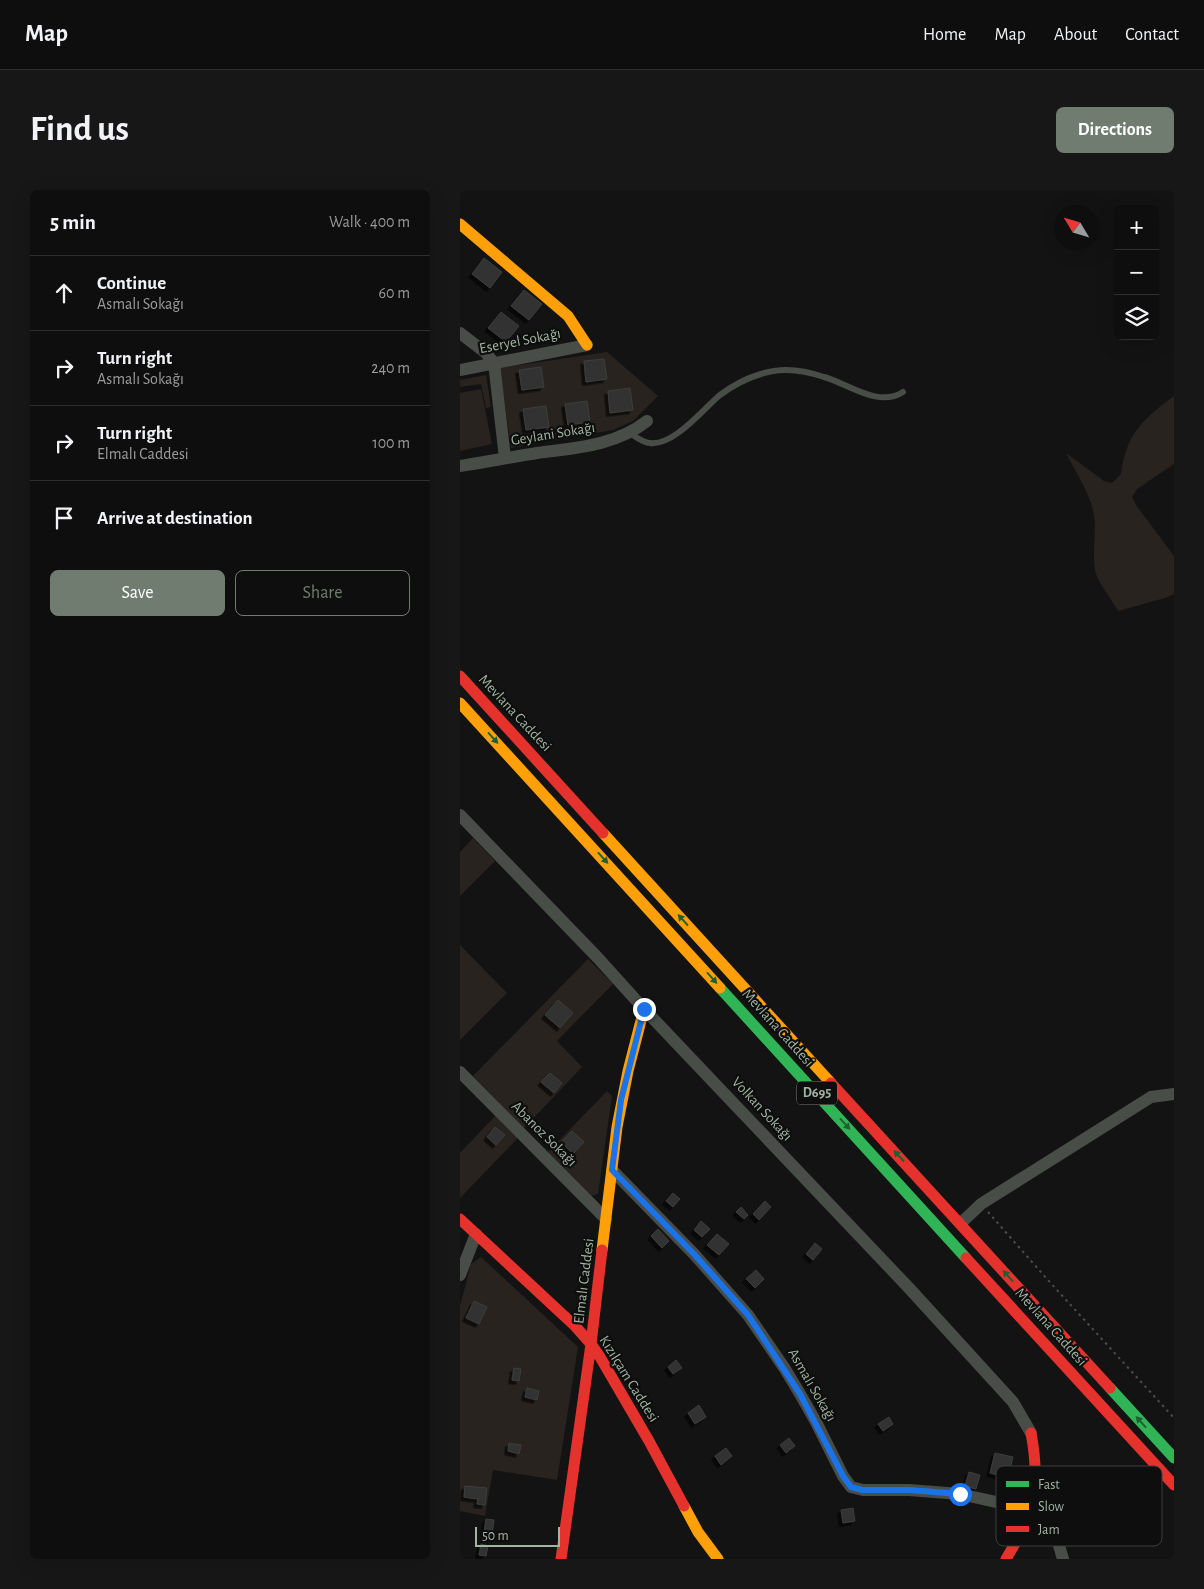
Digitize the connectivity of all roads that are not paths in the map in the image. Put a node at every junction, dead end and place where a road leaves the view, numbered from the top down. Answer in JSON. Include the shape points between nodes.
{"nodes":[{"id":1,"x":460,"y":224,"type":"edge"},
{"id":2,"x":460,"y":333,"type":"edge"},
{"id":3,"x":587,"y":345,"type":"joint"},
{"id":4,"x":494,"y":362,"type":"junction"},
{"id":5,"x":460,"y":370,"type":"edge"},
{"id":6,"x":903,"y":392,"type":"dead end"},
{"id":7,"x":647,"y":421,"type":"dead end"},
{"id":8,"x":630,"y":433,"type":"junction"},
{"id":9,"x":505,"y":458,"type":"junction"},
{"id":10,"x":460,"y":466,"type":"edge"},
{"id":11,"x":460,"y":676,"type":"edge"},
{"id":12,"x":460,"y":702,"type":"edge"},
{"id":13,"x":460,"y":815,"type":"edge"},
{"id":14,"x":644,"y":1009,"type":"junction"},
{"id":15,"x":460,"y":1072,"type":"edge"},
{"id":16,"x":1174,"y":1094,"type":"edge"},
{"id":17,"x":612,"y":1170,"type":"junction"},
{"id":18,"x":460,"y":1219,"type":"edge"},
{"id":19,"x":606,"y":1219,"type":"junction"},
{"id":20,"x":961,"y":1224,"type":"junction"},
{"id":21,"x":476,"y":1234,"type":"junction"},
{"id":22,"x":460,"y":1276,"type":"edge"},
{"id":23,"x":591,"y":1344,"type":"junction"},
{"id":24,"x":1031,"y":1433,"type":"joint"},
{"id":25,"x":1174,"y":1458,"type":"edge"},
{"id":26,"x":1036,"y":1466,"type":"edge"},
{"id":27,"x":1157,"y":1466,"type":"edge"},
{"id":28,"x":1162,"y":1472,"type":"edge"},
{"id":29,"x":1174,"y":1485,"type":"edge"},
{"id":30,"x":996,"y":1501,"type":"edge"},
{"id":31,"x":1014,"y":1546,"type":"edge"},
{"id":32,"x":1059,"y":1546,"type":"edge"},
{"id":33,"x":561,"y":1559,"type":"edge"},
{"id":34,"x":718,"y":1559,"type":"edge"},
{"id":35,"x":1006,"y":1559,"type":"edge"},
{"id":36,"x":1063,"y":1559,"type":"edge"}],
"edges":[{"from":1,"to":3,"type":"main road","via":[[568,316]]},
{"from":2,"to":4,"type":"street"},
{"from":3,"to":4,"type":"street","name":"Eseryel Sokağı"},
{"from":4,"to":5,"type":"street","name":"Eseryel Sokağı"},
{"from":4,"to":9,"type":"street"},
{"from":6,"to":8,"type":"lane","via":[[895,397],[870,396],[825,377],[775,370],[740,382],[723,393],[671,438],[649,444]]},
{"from":7,"to":8,"type":"street","name":"Geylani Sokağı"},
{"from":8,"to":9,"type":"street","name":"Geylani Sokağı","via":[[595,445]]},
{"from":9,"to":10,"type":"street","name":"Geylani Sokağı"},
{"from":20,"to":11,"type":"main road","name":"Mevlana Caddesi","number":"D695","one_way":true},
{"from":12,"to":27,"type":"main road","name":"Mevlana Caddesi","number":"D695","one_way":true},
{"from":13,"to":14,"type":"street","name":"Volkan Sokağı"},
{"from":14,"to":17,"type":"main road","name":"Elmalı Caddesi","via":[[621,1100]]},
{"from":14,"to":24,"type":"street","name":"Volkan Sokağı","via":[[985,1371],[1013,1402]]},
{"from":15,"to":19,"type":"street","name":"Abanoz Sokağı"},
{"from":16,"to":20,"type":"street","via":[[1151,1097],[981,1204]]},
{"from":17,"to":19,"type":"main road","name":"Elmalı Caddesi"},
{"from":17,"to":30,"type":"street","name":"Asmalı Sokağı","via":[[748,1315],[800,1394],[851,1487],[953,1493]]},
{"from":18,"to":21,"type":"main road","name":"Kızılçam Caddesi"},
{"from":19,"to":23,"type":"main road","name":"Elmalı Caddesi"},
{"from":25,"to":20,"type":"main road","name":"Mevlana Caddesi","number":"D695","one_way":true},
{"from":21,"to":22,"type":"street"},
{"from":21,"to":23,"type":"main road","name":"Kızılçam Caddesi"},
{"from":23,"to":33,"type":"main road","name":"Elmalı Caddesi"},
{"from":23,"to":34,"type":"main road","name":"Kızılçam Caddesi","via":[[649,1440],[698,1532]]},
{"from":24,"to":26,"type":"main road"},
{"from":28,"to":29,"type":"main road","name":"Mevlana Caddesi","number":"D695","one_way":true},
{"from":31,"to":35,"type":"main road"},
{"from":32,"to":36,"type":"street"}]}
